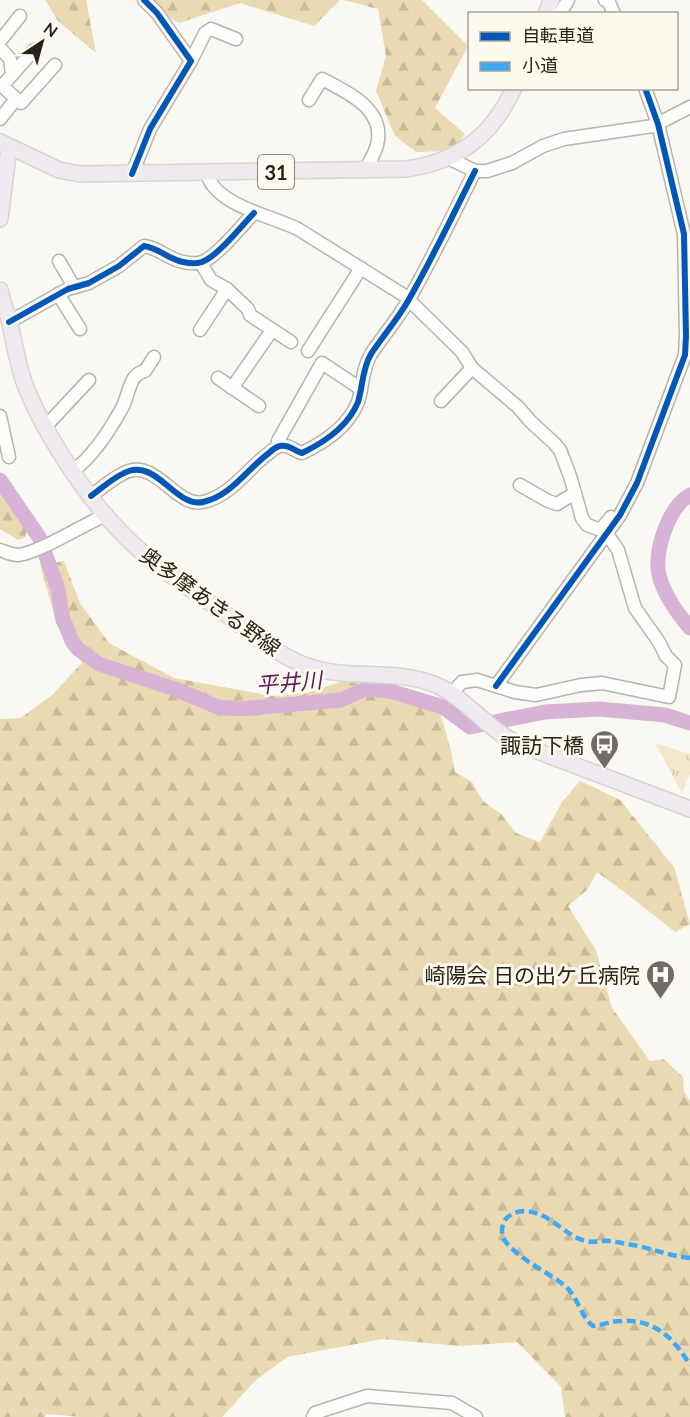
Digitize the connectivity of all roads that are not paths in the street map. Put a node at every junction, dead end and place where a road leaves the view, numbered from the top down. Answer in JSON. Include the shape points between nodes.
{"nodes":[{"id":1,"x":144,"y":0,"type":"edge"},
{"id":2,"x":20,"y":16,"type":"dead end"},
{"id":3,"x":236,"y":39,"type":"dead end"},
{"id":4,"x":0,"y":41,"type":"edge"},
{"id":5,"x":0,"y":48,"type":"edge"},
{"id":6,"x":34,"y":50,"type":"dead end"},
{"id":7,"x":191,"y":61,"type":"junction"},
{"id":8,"x":55,"y":64,"type":"dead end"},
{"id":9,"x":12,"y":74,"type":"junction"},
{"id":10,"x":2,"y":90,"type":"edge"},
{"id":11,"x":513,"y":90,"type":"edge"},
{"id":12,"x":646,"y":90,"type":"edge"},
{"id":13,"x":16,"y":99,"type":"junction"},
{"id":14,"x":309,"y":100,"type":"dead end"},
{"id":15,"x":690,"y":107,"type":"edge"},
{"id":16,"x":0,"y":119,"type":"edge"},
{"id":17,"x":658,"y":124,"type":"junction"},
{"id":18,"x":5,"y":144,"type":"edge"},
{"id":19,"x":448,"y":158,"type":"junction"},
{"id":20,"x":365,"y":170,"type":"junction"},
{"id":21,"x":475,"y":171,"type":"junction"},
{"id":22,"x":207,"y":173,"type":"junction"},
{"id":23,"x":132,"y":174,"type":"junction"},
{"id":24,"x":254,"y":213,"type":"junction"},
{"id":25,"x":685,"y":214,"type":"edge"},
{"id":26,"x":0,"y":219,"type":"edge"},
{"id":27,"x":59,"y":261,"type":"dead end"},
{"id":28,"x":201,"y":263,"type":"junction"},
{"id":29,"x":361,"y":268,"type":"junction"},
{"id":30,"x":75,"y":287,"type":"junction"},
{"id":31,"x":227,"y":289,"type":"junction"},
{"id":32,"x":0,"y":290,"type":"edge"},
{"id":33,"x":58,"y":294,"type":"junction"},
{"id":34,"x":409,"y":300,"type":"junction"},
{"id":35,"x":9,"y":322,"type":"junction"},
{"id":36,"x":80,"y":329,"type":"dead end"},
{"id":37,"x":200,"y":330,"type":"dead end"},
{"id":38,"x":272,"y":330,"type":"junction"},
{"id":39,"x":291,"y":342,"type":"dead end"},
{"id":40,"x":308,"y":351,"type":"dead end"},
{"id":41,"x":154,"y":357,"type":"dead end"},
{"id":42,"x":472,"y":368,"type":"junction"},
{"id":43,"x":218,"y":378,"type":"dead end"},
{"id":44,"x":89,"y":380,"type":"dead end"},
{"id":45,"x":232,"y":388,"type":"junction"},
{"id":46,"x":361,"y":389,"type":"junction"},
{"id":47,"x":441,"y":401,"type":"dead end"},
{"id":48,"x":259,"y":406,"type":"dead end"},
{"id":49,"x":0,"y":416,"type":"edge"},
{"id":50,"x":45,"y":427,"type":"junction"},
{"id":51,"x":277,"y":447,"type":"junction"},
{"id":52,"x":9,"y":457,"type":"dead end"},
{"id":53,"x":73,"y":471,"type":"junction"},
{"id":54,"x":520,"y":485,"type":"dead end"},
{"id":55,"x":575,"y":493,"type":"junction"},
{"id":56,"x":91,"y":496,"type":"junction"},
{"id":57,"x":106,"y":515,"type":"junction"},
{"id":58,"x":620,"y":515,"type":"junction"},
{"id":59,"x":607,"y":534,"type":"junction"},
{"id":60,"x":0,"y":550,"type":"edge"},
{"id":61,"x":496,"y":686,"type":"junction"},
{"id":62,"x":457,"y":697,"type":"junction"},
{"id":63,"x":689,"y":806,"type":"edge"},
{"id":64,"x":452,"y":1403,"type":"junction"},
{"id":65,"x":313,"y":1417,"type":"edge"},
{"id":66,"x":452,"y":1417,"type":"edge"},
{"id":67,"x":476,"y":1417,"type":"edge"}],
"edges":[{"from":1,"to":7,"type":"street"},
{"from":2,"to":4,"type":"street"},
{"from":3,"to":7,"type":"street","via":[[211,29]]},
{"from":5,"to":9,"type":"street","via":[[10,58]]},
{"from":6,"to":9,"type":"street"},
{"from":7,"to":23,"type":"street","via":[[150,129]]},
{"from":8,"to":13,"type":"street","via":[[21,103]]},
{"from":9,"to":10,"type":"street"},
{"from":10,"to":13,"type":"street"},
{"from":11,"to":19,"type":"main road","number":"31","via":[[489,128]]},
{"from":12,"to":17,"type":"street"},
{"from":13,"to":16,"type":"street"},
{"from":14,"to":20,"type":"street","via":[[322,79],[366,105],[378,137]]},
{"from":15,"to":17,"type":"street"},
{"from":17,"to":21,"type":"street","via":[[564,139],[512,164]]},
{"from":17,"to":25,"type":"street"},
{"from":18,"to":23,"type":"main road","number":"31","via":[[67,172]]},
{"from":18,"to":26,"type":"main road"},
{"from":19,"to":20,"type":"main road","number":"31","via":[[416,167]]},
{"from":19,"to":21,"type":"street"},
{"from":20,"to":22,"type":"main road","number":"31"},
{"from":21,"to":34,"type":"street"},
{"from":22,"to":23,"type":"main road","number":"31"},
{"from":22,"to":24,"type":"street","via":[[217,190]]},
{"from":24,"to":28,"type":"street","via":[[219,251]]},
{"from":24,"to":29,"type":"street","via":[[298,229]]},
{"from":25,"to":58,"type":"street","via":[[684,355],[637,483]]},
{"from":27,"to":30,"type":"street"},
{"from":28,"to":30,"type":"street","via":[[182,262],[144,246],[119,266]]},
{"from":28,"to":31,"type":"street","via":[[211,280]]},
{"from":29,"to":34,"type":"street"},
{"from":29,"to":40,"type":"street"},
{"from":30,"to":33,"type":"street"},
{"from":31,"to":37,"type":"street"},
{"from":31,"to":38,"type":"street","via":[[250,315]]},
{"from":32,"to":35,"type":"main road","name":"奥多摩あきる野線"},
{"from":33,"to":35,"type":"street"},
{"from":33,"to":36,"type":"street"},
{"from":34,"to":42,"type":"street","via":[[462,352]]},
{"from":34,"to":46,"type":"street","via":[[370,356]]},
{"from":35,"to":50,"type":"main road","name":"奥多摩あきる野線","via":[[23,379]]},
{"from":38,"to":39,"type":"street"},
{"from":38,"to":45,"type":"street"},
{"from":41,"to":53,"type":"street","via":[[145,371],[134,378],[110,428]]},
{"from":42,"to":47,"type":"street"},
{"from":42,"to":55,"type":"street","via":[[560,450]]},
{"from":43,"to":45,"type":"street"},
{"from":44,"to":50,"type":"street"},
{"from":45,"to":48,"type":"street"},
{"from":46,"to":51,"type":"street","via":[[350,414],[323,443],[302,453],[289,446]]},
{"from":46,"to":51,"type":"street","via":[[322,363]]},
{"from":49,"to":52,"type":"street"},
{"from":50,"to":53,"type":"main road","name":"奥多摩あきる野線"},
{"from":51,"to":56,"type":"street","via":[[228,490],[204,502],[186,499],[141,470],[130,470]]},
{"from":53,"to":56,"type":"main road","name":"奥多摩あきる野線"},
{"from":54,"to":55,"type":"street","via":[[557,504]]},
{"from":55,"to":58,"type":"street","via":[[587,525],[602,528],[614,514]]},
{"from":56,"to":57,"type":"main road","name":"奥多摩あきる野線"},
{"from":57,"to":60,"type":"street","via":[[21,555]]},
{"from":57,"to":62,"type":"main road","name":"奥多摩あきる野線","via":[[131,543],[164,570],[293,660],[334,672],[417,679]]},
{"from":58,"to":59,"type":"street"},
{"from":59,"to":61,"type":"street"},
{"from":59,"to":61,"type":"street","via":[[618,550],[634,608],[675,665],[669,697],[602,683],[536,695]]},
{"from":61,"to":62,"type":"street","via":[[469,680],[462,682]]},
{"from":62,"to":63,"type":"main road","name":"奥多摩あきる野線","via":[[499,733],[531,750]]},
{"from":64,"to":65,"type":"street","via":[[367,1396],[315,1413]]},
{"from":64,"to":66,"type":"street"},
{"from":64,"to":67,"type":"street"}]}
